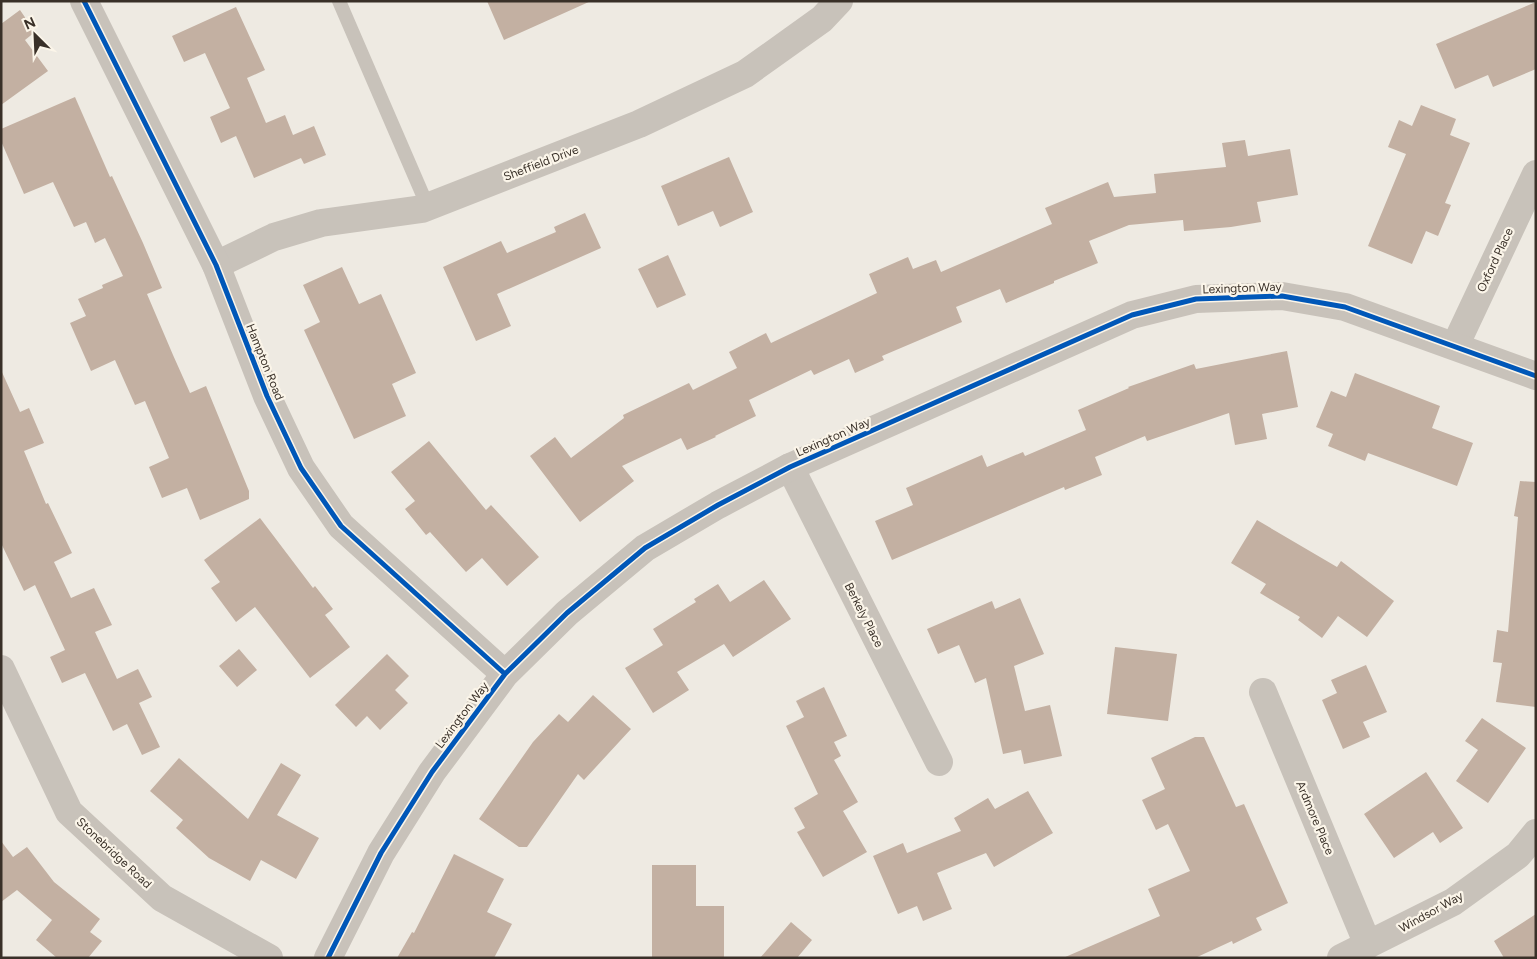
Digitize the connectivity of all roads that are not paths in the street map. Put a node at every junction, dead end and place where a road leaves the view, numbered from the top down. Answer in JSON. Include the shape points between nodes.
{"nodes":[{"id":1,"x":84,"y":1,"type":"edge"},
{"id":2,"x":339,"y":1,"type":"edge"},
{"id":3,"x":839,"y":1,"type":"edge"},
{"id":4,"x":1536,"y":174,"type":"edge"},
{"id":5,"x":428,"y":207,"type":"junction"},
{"id":6,"x":216,"y":265,"type":"junction"},
{"id":7,"x":1455,"y":346,"type":"junction"},
{"id":8,"x":1536,"y":376,"type":"edge"},
{"id":9,"x":790,"y":468,"type":"junction"},
{"id":10,"x":1,"y":670,"type":"edge"},
{"id":11,"x":505,"y":674,"type":"junction"},
{"id":12,"x":1262,"y":692,"type":"dead end"},
{"id":13,"x":939,"y":762,"type":"dead end"},
{"id":14,"x":1536,"y":833,"type":"edge"},
{"id":15,"x":1368,"y":945,"type":"junction"},
{"id":16,"x":270,"y":958,"type":"edge"},
{"id":17,"x":328,"y":958,"type":"edge"},
{"id":18,"x":1341,"y":958,"type":"edge"}],
"edges":[{"from":1,"to":6,"type":"street","name":"Hampton Road"},
{"from":2,"to":5,"type":"lane"},
{"from":3,"to":5,"type":"street","name":"Sheffield Drive","via":[[822,19],[745,74],[639,124]]},
{"from":4,"to":7,"type":"street","name":"Oxford Place"},
{"from":5,"to":6,"type":"street","name":"Sheffield Drive","via":[[321,223],[274,237]]},
{"from":6,"to":11,"type":"street","name":"Hampton Road","via":[[267,396],[301,468],[341,526]]},
{"from":7,"to":8,"type":"street","name":"Lexington Way"},
{"from":7,"to":9,"type":"street","name":"Lexington Way","via":[[1345,307],[1282,296],[1196,300],[1132,316]]},
{"from":9,"to":11,"type":"street","name":"Lexington Way","via":[[645,548],[567,613]]},
{"from":9,"to":13,"type":"street","name":"Berkely Place"},
{"from":10,"to":16,"type":"street","name":"Stonebridge Road","via":[[69,812],[162,898]]},
{"from":11,"to":17,"type":"street","name":"Lexington Way","via":[[432,772],[381,854]]},
{"from":12,"to":15,"type":"street","name":"Ardmore Place"},
{"from":14,"to":15,"type":"street","name":"Windsor Way","via":[[1518,855],[1453,902]]},
{"from":15,"to":18,"type":"street","name":"Windsor Way"}]}
